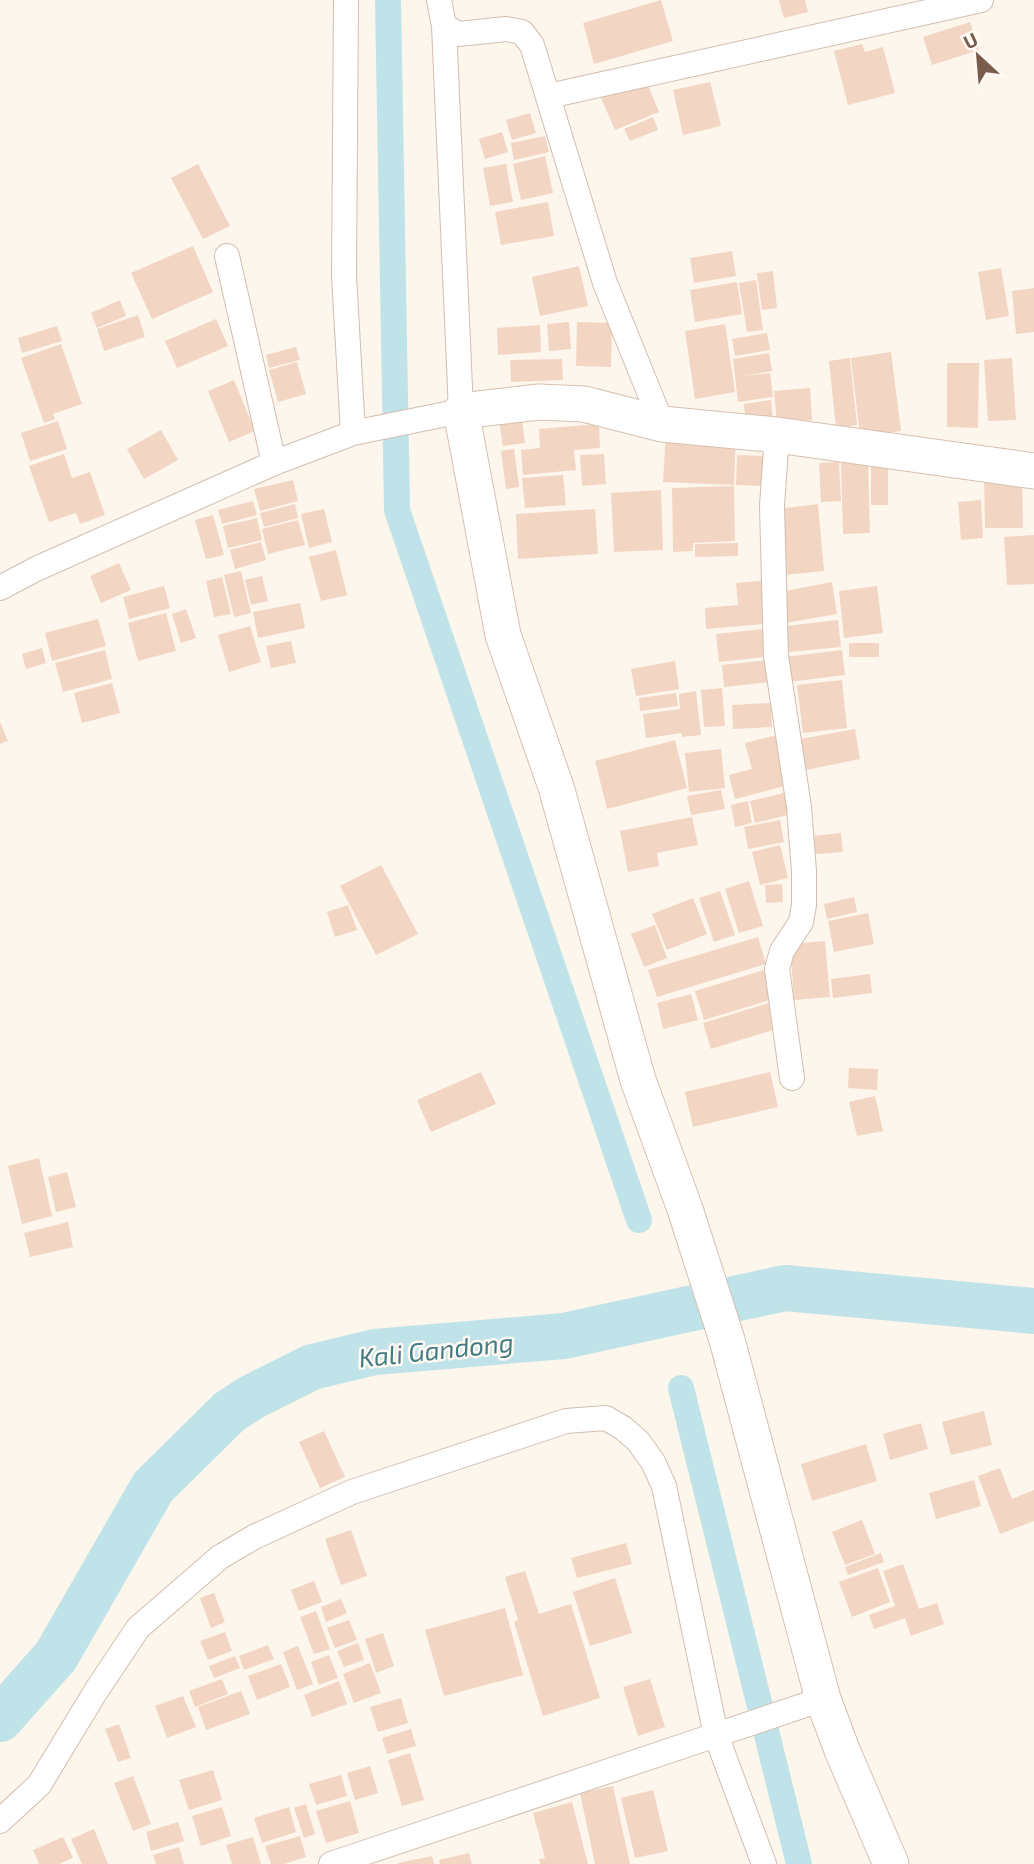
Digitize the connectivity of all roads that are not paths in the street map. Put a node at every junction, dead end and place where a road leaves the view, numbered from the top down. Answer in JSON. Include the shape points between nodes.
{"nodes":[{"id":1,"x":346,"y":0,"type":"edge"},
{"id":2,"x":439,"y":0,"type":"edge"},
{"id":3,"x":981,"y":0,"type":"edge"},
{"id":4,"x":444,"y":26,"type":"junction"},
{"id":5,"x":549,"y":96,"type":"junction"},
{"id":6,"x":227,"y":256,"type":"dead end"},
{"id":7,"x":448,"y":413,"type":"junction"},
{"id":8,"x":662,"y":425,"type":"junction"},
{"id":9,"x":364,"y":430,"type":"junction"},
{"id":10,"x":777,"y":435,"type":"junction"},
{"id":11,"x":274,"y":463,"type":"junction"},
{"id":12,"x":1034,"y":471,"type":"edge"},
{"id":13,"x":0,"y":588,"type":"edge"},
{"id":14,"x":792,"y":1078,"type":"dead end"},
{"id":15,"x":812,"y":1703,"type":"junction"},
{"id":16,"x":716,"y":1735,"type":"junction"},
{"id":17,"x":0,"y":1821,"type":"edge"},
{"id":18,"x":331,"y":1864,"type":"edge"},
{"id":19,"x":764,"y":1864,"type":"edge"},
{"id":20,"x":891,"y":1864,"type":"edge"}],
"edges":[{"from":1,"to":9,"type":"street","via":[[344,276]]},
{"from":2,"to":4,"type":"street"},
{"from":3,"to":5,"type":"street"},
{"from":4,"to":5,"type":"street","via":[[459,34],[522,32],[532,45]]},
{"from":4,"to":7,"type":"street"},
{"from":5,"to":8,"type":"street","via":[[605,284]]},
{"from":6,"to":11,"type":"street"},
{"from":7,"to":8,"type":"street","via":[[539,402],[584,404]]},
{"from":7,"to":9,"type":"street"},
{"from":7,"to":15,"type":"street","via":[[503,635],[556,787],[638,1080],[727,1340]]},
{"from":8,"to":10,"type":"street"},
{"from":9,"to":11,"type":"street"},
{"from":10,"to":12,"type":"street"},
{"from":10,"to":14,"type":"street","via":[[772,506],[776,656],[804,871],[801,922],[782,951],[777,969]]},
{"from":11,"to":13,"type":"street"},
{"from":15,"to":16,"type":"street"},
{"from":15,"to":20,"type":"street","via":[[842,1751]]},
{"from":16,"to":17,"type":"street","via":[[679,1546],[653,1462],[638,1441],[606,1418],[566,1421],[352,1492],[219,1557],[138,1628],[39,1786]]},
{"from":16,"to":18,"type":"street"},
{"from":16,"to":19,"type":"street"}]}
